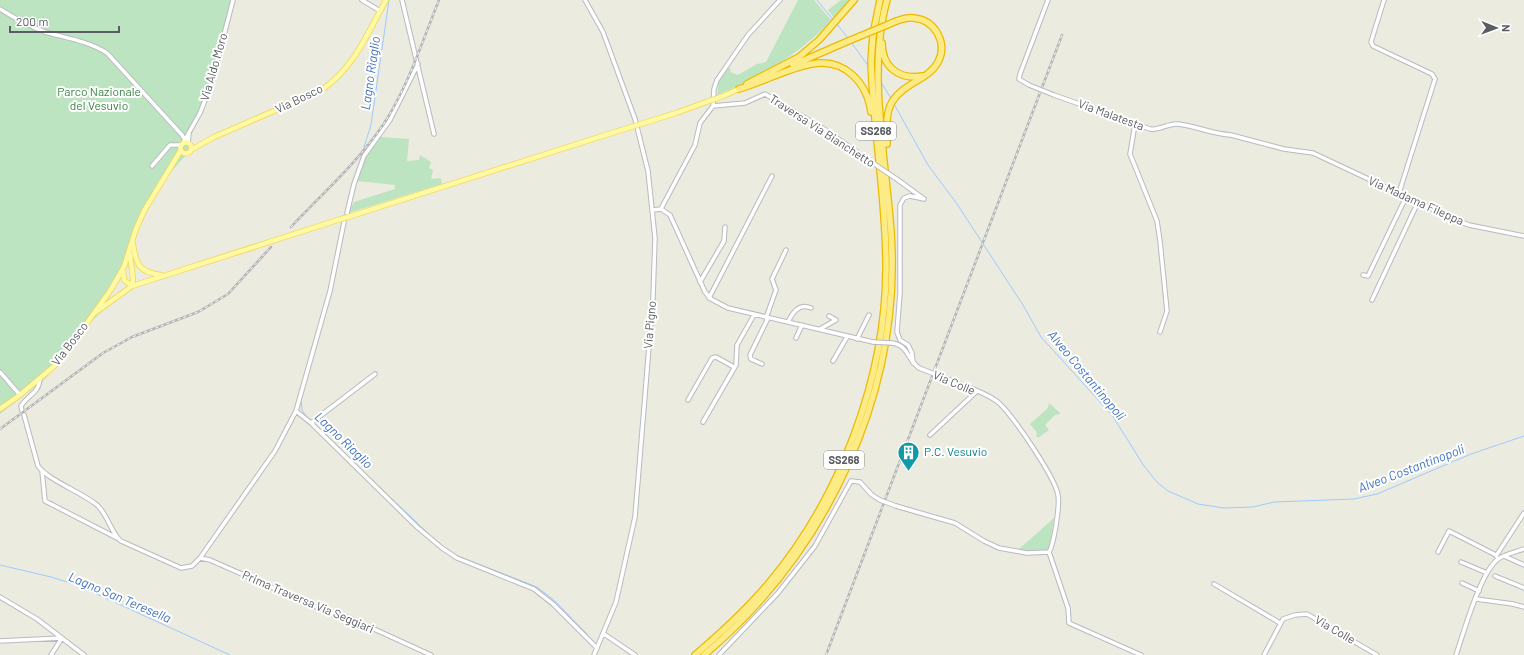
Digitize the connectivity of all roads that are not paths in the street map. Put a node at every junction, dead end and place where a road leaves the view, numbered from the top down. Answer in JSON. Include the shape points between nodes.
{"nodes":[{"id":1,"x":233,"y":0,"type":"edge"},
{"id":2,"x":362,"y":0,"type":"edge"},
{"id":3,"x":386,"y":0,"type":"edge"},
{"id":4,"x":402,"y":0,"type":"edge"},
{"id":5,"x":585,"y":0,"type":"edge"},
{"id":6,"x":780,"y":0,"type":"edge"},
{"id":7,"x":854,"y":0,"type":"edge"},
{"id":8,"x":880,"y":0,"type":"edge"},
{"id":9,"x":888,"y":0,"type":"edge"},
{"id":10,"x":1048,"y":0,"type":"edge"},
{"id":11,"x":1384,"y":0,"type":"edge"},
{"id":12,"x":0,"y":9,"type":"edge"},
{"id":13,"x":380,"y":11,"type":"junction"},
{"id":14,"x":418,"y":64,"type":"junction"},
{"id":15,"x":924,"y":75,"type":"junction"},
{"id":16,"x":739,"y":89,"type":"junction"},
{"id":17,"x":713,"y":106,"type":"junction"},
{"id":18,"x":1136,"y":124,"type":"junction"},
{"id":19,"x":188,"y":134,"type":"junction"},
{"id":20,"x":434,"y":134,"type":"dead end"},
{"id":21,"x":182,"y":135,"type":"junction"},
{"id":22,"x":186,"y":146,"type":"junction"},
{"id":23,"x":1334,"y":164,"type":"joint"},
{"id":24,"x":152,"y":166,"type":"dead end"},
{"id":25,"x":772,"y":176,"type":"dead end"},
{"id":26,"x":886,"y":178,"type":"junction"},
{"id":27,"x":881,"y":188,"type":"junction"},
{"id":28,"x":1399,"y":193,"type":"junction"},
{"id":29,"x":1406,"y":197,"type":"junction"},
{"id":30,"x":1418,"y":202,"type":"junction"},
{"id":31,"x":661,"y":209,"type":"junction"},
{"id":32,"x":653,"y":210,"type":"junction"},
{"id":33,"x":347,"y":215,"type":"junction"},
{"id":34,"x":342,"y":220,"type":"junction"},
{"id":35,"x":726,"y":226,"type":"dead end"},
{"id":36,"x":1524,"y":236,"type":"edge"},
{"id":37,"x":133,"y":239,"type":"junction"},
{"id":38,"x":786,"y":250,"type":"dead end"},
{"id":39,"x":130,"y":251,"type":"junction"},
{"id":40,"x":124,"y":267,"type":"junction"},
{"id":41,"x":1363,"y":275,"type":"dead end"},
{"id":42,"x":163,"y":276,"type":"junction"},
{"id":43,"x":700,"y":282,"type":"junction"},
{"id":44,"x":132,"y":286,"type":"junction"},
{"id":45,"x":709,"y":298,"type":"junction"},
{"id":46,"x":1372,"y":300,"type":"dead end"},
{"id":47,"x":811,"y":308,"type":"dead end"},
{"id":48,"x":754,"y":315,"type":"junction"},
{"id":49,"x":869,"y":315,"type":"dead end"},
{"id":50,"x":92,"y":316,"type":"junction"},
{"id":51,"x":829,"y":316,"type":"dead end"},
{"id":52,"x":767,"y":318,"type":"junction"},
{"id":53,"x":788,"y":322,"type":"junction"},
{"id":54,"x":802,"y":325,"type":"junction"},
{"id":55,"x":820,"y":329,"type":"junction"},
{"id":56,"x":1160,"y":332,"type":"dead end"},
{"id":57,"x":847,"y":337,"type":"junction"},
{"id":58,"x":796,"y":338,"type":"dead end"},
{"id":59,"x":857,"y":339,"type":"junction"},
{"id":60,"x":833,"y":361,"type":"dead end"},
{"id":61,"x":913,"y":363,"type":"junction"},
{"id":62,"x":762,"y":364,"type":"dead end"},
{"id":63,"x":734,"y":367,"type":"junction"},
{"id":64,"x":0,"y":372,"type":"edge"},
{"id":65,"x":375,"y":374,"type":"dead end"},
{"id":66,"x":40,"y":379,"type":"junction"},
{"id":67,"x":29,"y":388,"type":"junction"},
{"id":68,"x":976,"y":392,"type":"junction"},
{"id":69,"x":20,"y":395,"type":"junction"},
{"id":70,"x":30,"y":395,"type":"junction"},
{"id":71,"x":688,"y":400,"type":"dead end"},
{"id":72,"x":0,"y":409,"type":"edge"},
{"id":73,"x":296,"y":411,"type":"junction"},
{"id":74,"x":703,"y":422,"type":"dead end"},
{"id":75,"x":311,"y":423,"type":"junction"},
{"id":76,"x":930,"y":435,"type":"dead end"},
{"id":77,"x":42,"y":471,"type":"junction"},
{"id":78,"x":1524,"y":513,"type":"edge"},
{"id":79,"x":117,"y":538,"type":"junction"},
{"id":80,"x":1524,"y":549,"type":"edge"},
{"id":81,"x":1049,"y":552,"type":"junction"},
{"id":82,"x":1438,"y":552,"type":"dead end"},
{"id":83,"x":1496,"y":555,"type":"junction"},
{"id":84,"x":1504,"y":556,"type":"junction"},
{"id":85,"x":200,"y":558,"type":"junction"},
{"id":86,"x":1495,"y":561,"type":"junction"},
{"id":87,"x":1461,"y":562,"type":"dead end"},
{"id":88,"x":1524,"y":565,"type":"edge"},
{"id":89,"x":1487,"y":573,"type":"junction"},
{"id":90,"x":1495,"y":576,"type":"dead end"},
{"id":91,"x":1462,"y":583,"type":"dead end"},
{"id":92,"x":1214,"y":584,"type":"dead end"},
{"id":93,"x":1524,"y":588,"type":"edge"},
{"id":94,"x":1480,"y":591,"type":"junction"},
{"id":95,"x":0,"y":597,"type":"edge"},
{"id":96,"x":1476,"y":599,"type":"junction"},
{"id":97,"x":1524,"y":607,"type":"edge"},
{"id":98,"x":1280,"y":623,"type":"junction"},
{"id":99,"x":604,"y":634,"type":"junction"},
{"id":100,"x":62,"y":638,"type":"junction"},
{"id":101,"x":0,"y":641,"type":"edge"},
{"id":102,"x":597,"y":648,"type":"junction"},
{"id":103,"x":51,"y":655,"type":"edge"},
{"id":104,"x":84,"y":655,"type":"edge"},
{"id":105,"x":431,"y":655,"type":"edge"},
{"id":106,"x":594,"y":655,"type":"edge"},
{"id":107,"x":635,"y":655,"type":"edge"},
{"id":108,"x":695,"y":655,"type":"edge"},
{"id":109,"x":704,"y":655,"type":"edge"},
{"id":110,"x":719,"y":655,"type":"edge"},
{"id":111,"x":1141,"y":655,"type":"edge"},
{"id":112,"x":1264,"y":655,"type":"edge"},
{"id":113,"x":1377,"y":655,"type":"edge"},
{"id":114,"x":1456,"y":655,"type":"edge"}],
"edges":[{"from":1,"to":19,"type":"street","name":"Via Aldo Moro","via":[[211,85]]},
{"from":2,"to":13,"type":"street"},
{"from":3,"to":13,"type":"main road","name":"Via Bosco"},
{"from":4,"to":14,"type":"street"},
{"from":5,"to":32,"type":"street","name":"Via Pigno","via":[[603,32],[635,119],[648,171]]},
{"from":6,"to":17,"type":"street","via":[[748,35],[717,80]]},
{"from":7,"to":16,"type":"highway","via":[[819,40],[799,57]]},
{"from":8,"to":27,"type":"highway","number":"SS268","via":[[871,61]]},
{"from":9,"to":15,"type":"highway","via":[[882,43],[885,61],[899,75]]},
{"from":9,"to":26,"type":"highway","number":"SS268","via":[[880,36],[878,72]]},
{"from":10,"to":18,"type":"street","name":"Via Malatesta","bridge":true,"via":[[1019,79],[1054,95]]},
{"from":11,"to":28,"type":"street","via":[[1372,42],[1374,48],[1432,74],[1435,79]]},
{"from":12,"to":21,"type":"street","via":[[32,27],[92,45],[107,53]]},
{"from":13,"to":22,"type":"main road","name":"Via Bosco","via":[[352,61],[329,85],[197,145]]},
{"from":14,"to":20,"type":"street"},
{"from":14,"to":33,"type":"street","via":[[390,120],[364,156]]},
{"from":15,"to":16,"type":"highway","bridge":true,"via":[[934,68],[941,54],[942,47],[937,33],[928,23],[915,18],[901,19]]},
{"from":15,"to":26,"type":"highway","via":[[905,88],[891,105],[887,123]]},
{"from":16,"to":27,"type":"highway","via":[[814,63],[830,64],[852,74],[862,85],[868,98]]},
{"from":16,"to":33,"type":"main road","bridge":true,"via":[[676,113]]},
{"from":17,"to":31,"type":"street","via":[[700,123],[695,145]]},
{"from":17,"to":61,"type":"street","name":"Traversa Via Bianchetto","bridge":true,"via":[[746,103],[766,93],[824,129],[924,199],[907,197],[900,205],[897,332],[900,340],[912,353]]},
{"from":18,"to":23,"type":"street","name":"Via Malatesta","via":[[1153,130],[1178,124],[1284,149],[1313,153]]},
{"from":18,"to":56,"type":"street","via":[[1130,154],[1157,221],[1160,241],[1167,311]]},
{"from":19,"to":21,"type":"street"},
{"from":19,"to":22,"type":"street","name":"Via Aldo Moro"},
{"from":21,"to":22,"type":"street"},
{"from":22,"to":24,"type":"street","via":[[170,145]]},
{"from":22,"to":37,"type":"main road","name":"Via Bosco","via":[[144,211]]},
{"from":23,"to":28,"type":"street","name":"Via Madama Fileppa"},
{"from":25,"to":45,"type":"street"},
{"from":26,"to":109,"type":"highway","number":"SS268","via":[[892,263],[889,316],[875,388],[857,443],[829,504],[798,554],[758,604]]},
{"from":27,"to":108,"type":"highway","number":"SS268","via":[[886,263],[883,316],[869,386],[847,453],[824,501],[785,562],[737,618]]},
{"from":28,"to":29,"type":"street","name":"Via Madama Fileppa"},
{"from":29,"to":30,"type":"street","name":"Via Madama Fileppa"},
{"from":29,"to":41,"type":"street","via":[[1368,276]]},
{"from":30,"to":36,"type":"street","name":"Via Madama Fileppa","via":[[1469,225]]},
{"from":30,"to":46,"type":"street"},
{"from":31,"to":32,"type":"street"},
{"from":31,"to":43,"type":"street","via":[[670,215]]},
{"from":32,"to":99,"type":"street","name":"Via Pigno","via":[[654,278],[635,517],[621,586]]},
{"from":33,"to":34,"type":"main road","bridge":true},
{"from":34,"to":42,"type":"main road"},
{"from":34,"to":73,"type":"street","via":[[330,291]]},
{"from":35,"to":43,"type":"street","via":[[724,241]]},
{"from":37,"to":39,"type":"main road","name":"Via Bosco"},
{"from":37,"to":42,"type":"main road","via":[[137,263],[146,272]]},
{"from":38,"to":52,"type":"street","via":[[772,279],[776,290]]},
{"from":39,"to":40,"type":"main road","name":"Via Bosco"},
{"from":39,"to":44,"type":"main road","name":"Via Bosco"},
{"from":40,"to":44,"type":"main road","via":[[124,280]]},
{"from":40,"to":50,"type":"main road","name":"Via Bosco"},
{"from":42,"to":44,"type":"main road"},
{"from":43,"to":45,"type":"street"},
{"from":44,"to":50,"type":"main road","name":"Via Bosco"},
{"from":45,"to":48,"type":"street","name":"Via Colle","via":[[728,308]]},
{"from":47,"to":53,"type":"street","via":[[797,308]]},
{"from":48,"to":52,"type":"street","name":"Via Colle"},
{"from":48,"to":63,"type":"street","via":[[737,345],[737,361]]},
{"from":49,"to":59,"type":"street"},
{"from":50,"to":66,"type":"main road","name":"Via Bosco","via":[[58,362]]},
{"from":51,"to":55,"type":"street","via":[[836,320]]},
{"from":52,"to":53,"type":"street","name":"Via Colle"},
{"from":52,"to":62,"type":"street","via":[[750,355],[751,359]]},
{"from":53,"to":54,"type":"street","name":"Via Colle"},
{"from":54,"to":55,"type":"street","name":"Via Colle"},
{"from":54,"to":58,"type":"street"},
{"from":55,"to":57,"type":"street","name":"Via Colle"},
{"from":57,"to":59,"type":"street","name":"Via Colle"},
{"from":57,"to":60,"type":"street"},
{"from":59,"to":61,"type":"street","name":"Via Colle","bridge":true,"via":[[902,346]]},
{"from":61,"to":68,"type":"street","name":"Via Colle","bridge":true,"via":[[919,368]]},
{"from":63,"to":71,"type":"street","via":[[716,357],[712,358]]},
{"from":63,"to":74,"type":"street"},
{"from":64,"to":69,"type":"street"},
{"from":65,"to":75,"type":"street"},
{"from":66,"to":67,"type":"main road","name":"Via Bosco"},
{"from":66,"to":70,"type":"street","via":[[38,388]]},
{"from":67,"to":69,"type":"main road","name":"Via Bosco"},
{"from":67,"to":70,"type":"street"},
{"from":68,"to":76,"type":"street"},
{"from":68,"to":81,"type":"street","name":"Via Colle","via":[[995,400],[1001,406],[1034,452],[1054,486],[1058,499]]},
{"from":69,"to":72,"type":"main road","name":"Via Bosco"},
{"from":70,"to":77,"type":"street","via":[[21,406],[38,466]]},
{"from":73,"to":75,"type":"street"},
{"from":73,"to":85,"type":"street","via":[[275,451]]},
{"from":75,"to":102,"type":"street","via":[[417,527],[442,548],[457,558],[534,589],[553,604]]},
{"from":77,"to":79,"type":"street","via":[[96,504],[108,519]]},
{"from":77,"to":79,"type":"street","via":[[47,504],[64,510]]},
{"from":78,"to":83,"type":"street"},
{"from":79,"to":85,"type":"street","via":[[181,568],[192,566]]},
{"from":80,"to":84,"type":"street"},
{"from":81,"to":110,"type":"street","bridge":true,"via":[[1027,553],[998,548],[955,523],[880,500],[860,482],[851,481],[811,551],[778,593]]},
{"from":81,"to":111,"type":"street","via":[[1067,603],[1069,623]]},
{"from":82,"to":83,"type":"street","via":[[1449,531]]},
{"from":83,"to":86,"type":"street"},
{"from":84,"to":86,"type":"street"},
{"from":84,"to":88,"type":"street"},
{"from":85,"to":105,"type":"street","name":"Prima Traversa Via Seggiari","via":[[210,560],[332,614],[352,619]]},
{"from":86,"to":89,"type":"street"},
{"from":87,"to":89,"type":"street"},
{"from":89,"to":94,"type":"street"},
{"from":90,"to":93,"type":"street"},
{"from":91,"to":94,"type":"street"},
{"from":92,"to":98,"type":"street"},
{"from":94,"to":96,"type":"street"},
{"from":95,"to":100,"type":"street","via":[[37,619]]},
{"from":96,"to":97,"type":"street"},
{"from":96,"to":114,"type":"street"},
{"from":98,"to":112,"type":"street"},
{"from":98,"to":113,"type":"street","name":"Via Colle","via":[[1290,616],[1307,614]]},
{"from":99,"to":102,"type":"street","name":"Via Pigno"},
{"from":99,"to":107,"type":"street"},
{"from":100,"to":101,"type":"street"},
{"from":100,"to":103,"type":"street"},
{"from":100,"to":104,"type":"street"},
{"from":102,"to":106,"type":"street","name":"Via Pigno"}]}
